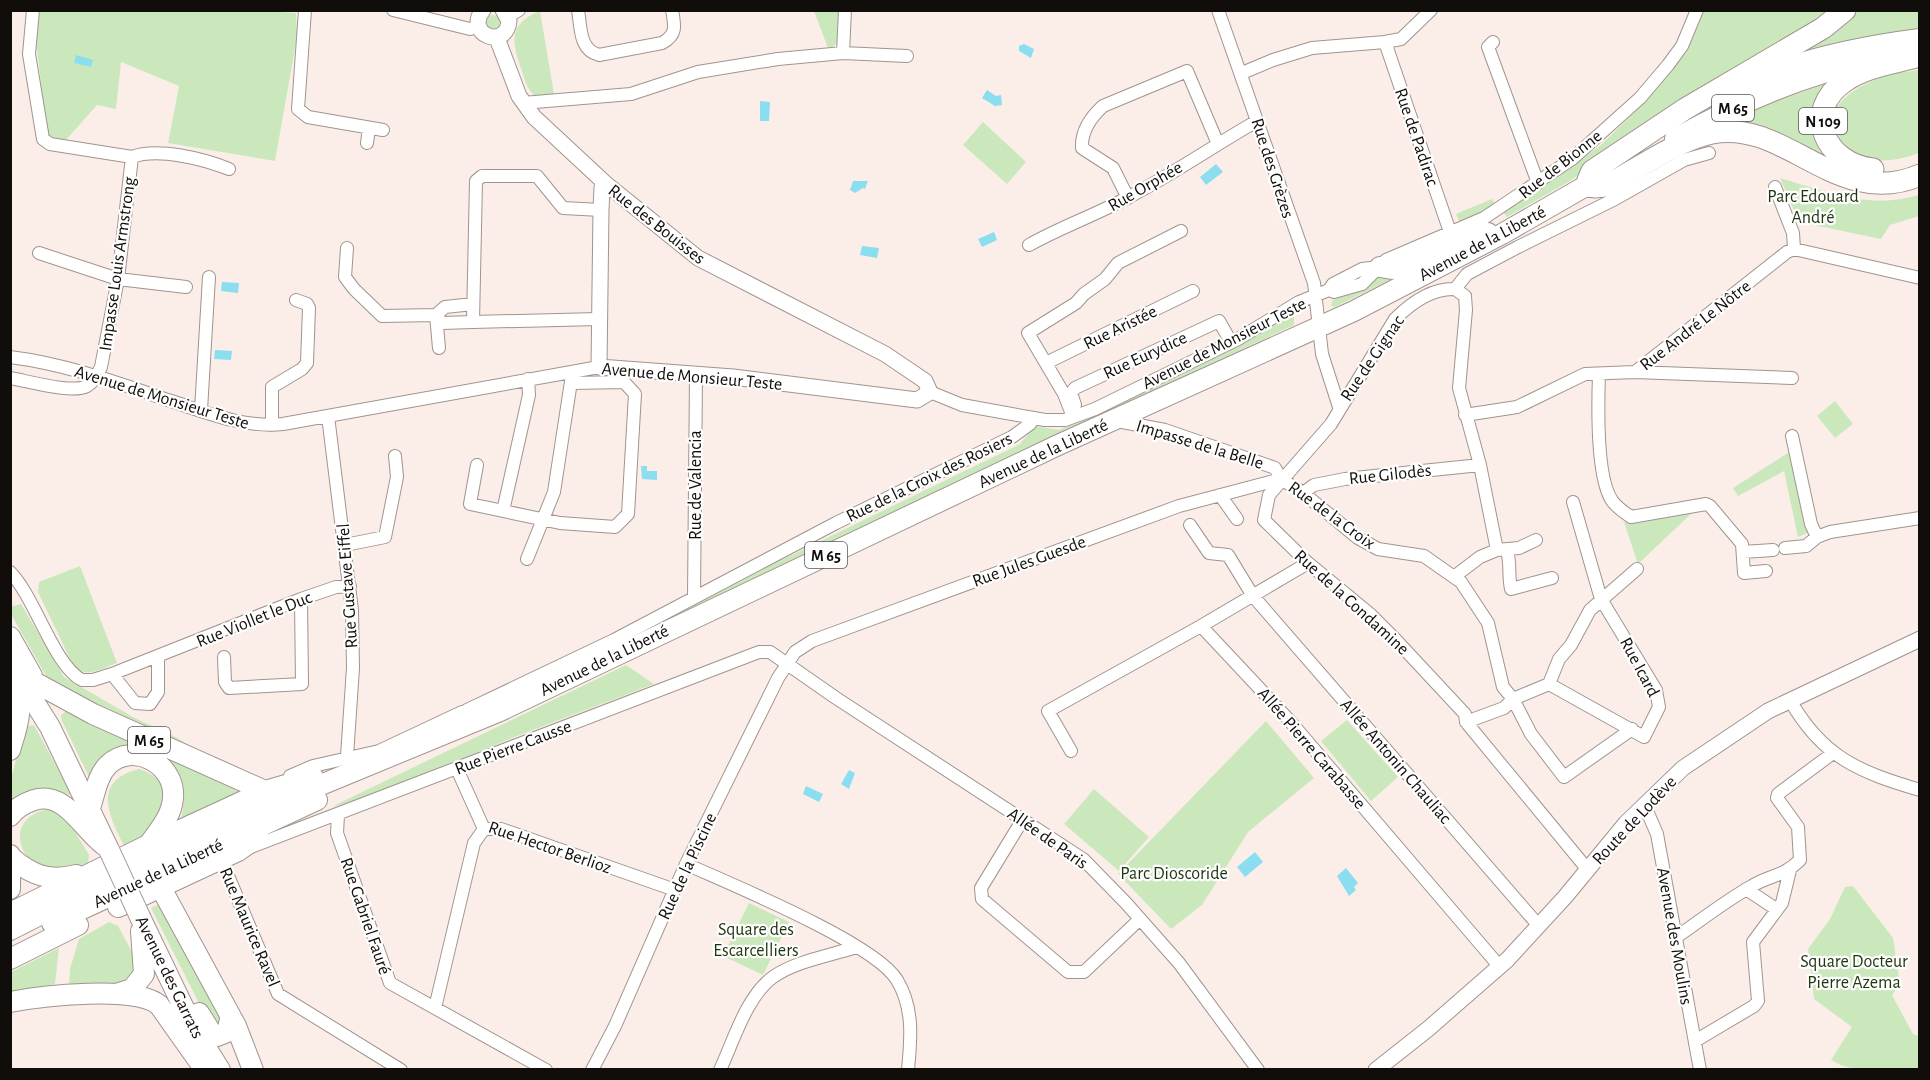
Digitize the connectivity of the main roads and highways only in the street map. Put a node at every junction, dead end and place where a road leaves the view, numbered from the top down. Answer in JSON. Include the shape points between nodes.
{"nodes":[{"id":1,"x":1845,"y":10,"type":"edge"},
{"id":2,"x":1920,"y":39,"type":"edge"},
{"id":3,"x":1920,"y":55,"type":"edge"},
{"id":4,"x":1920,"y":161,"type":"edge"},
{"id":5,"x":1920,"y":175,"type":"edge"},
{"id":6,"x":1588,"y":185,"type":"junction"},
{"id":7,"x":1502,"y":234,"type":"junction"},
{"id":8,"x":1380,"y":267,"type":"road end"},
{"id":9,"x":10,"y":637,"type":"edge"},
{"id":10,"x":12,"y":665,"type":"edge"},
{"id":11,"x":36,"y":682,"type":"junction"},
{"id":12,"x":500,"y":711,"type":"junction"},
{"id":13,"x":50,"y":727,"type":"junction"},
{"id":14,"x":10,"y":750,"type":"edge"},
{"id":15,"x":360,"y":760,"type":"junction"},
{"id":16,"x":272,"y":789,"type":"junction"},
{"id":17,"x":83,"y":811,"type":"junction"},
{"id":18,"x":10,"y":816,"type":"edge"},
{"id":19,"x":272,"y":821,"type":"junction"},
{"id":20,"x":148,"y":844,"type":"junction"},
{"id":21,"x":11,"y":857,"type":"edge"},
{"id":22,"x":96,"y":870,"type":"junction"},
{"id":23,"x":161,"y":888,"type":"junction"},
{"id":24,"x":10,"y":889,"type":"edge"},
{"id":25,"x":10,"y":913,"type":"edge"},
{"id":26,"x":141,"y":919,"type":"junction"},
{"id":27,"x":10,"y":930,"type":"edge"},
{"id":28,"x":10,"y":943,"type":"edge"},
{"id":29,"x":10,"y":959,"type":"edge"},
{"id":30,"x":167,"y":973,"type":"junction"},
{"id":31,"x":116,"y":994,"type":"junction"},
{"id":32,"x":10,"y":1002,"type":"edge"},
{"id":33,"x":230,"y":1020,"type":"junction"},
{"id":34,"x":205,"y":1070,"type":"edge"},
{"id":35,"x":220,"y":1070,"type":"edge"},
{"id":36,"x":253,"y":1070,"type":"edge"}],
"edges":[{"from":1,"to":6,"type":"highway","via":[[1823,28],[1685,109],[1592,171]]},
{"from":2,"to":6,"type":"main road","name":"Avenue de la Liberté","number":"M 65","via":[[1840,51],[1757,78],[1690,112]]},
{"from":3,"to":4,"type":"highway","number":"N 109","via":[[1872,68],[1845,81],[1828,98],[1822,126],[1837,156],[1858,168],[1904,168]]},
{"from":3,"to":6,"type":"main road","name":"Avenue de la Liberté","number":"M 65","via":[[1848,65],[1764,93]]},
{"from":5,"to":6,"type":"highway","number":"N 109","via":[[1885,183],[1855,180],[1742,132],[1692,140],[1606,186]]},
{"from":6,"to":7,"type":"main road","name":"Avenue de la Liberté","number":"M 65"},
{"from":7,"to":8,"type":"main road","number":"M 65","via":[[1478,232],[1392,269]]},
{"from":7,"to":12,"type":"main road","name":"Avenue de la Liberté","number":"M 65","via":[[1318,327]]},
{"from":9,"to":11,"type":"main road"},
{"from":10,"to":13,"type":"main road"},
{"from":10,"to":14,"type":"main road","via":[[20,716]]},
{"from":11,"to":13,"type":"main road"},
{"from":11,"to":16,"type":"main road","number":"M 65","via":[[93,714]]},
{"from":12,"to":15,"type":"main road","name":"Avenue de la Liberté","number":"M 65"},
{"from":12,"to":19,"type":"main road","name":"Avenue de la Liberté","via":[[458,735]]},
{"from":13,"to":17,"type":"main road"},
{"from":15,"to":16,"type":"main road","name":"Avenue de la Liberté","number":"M 65"},
{"from":15,"to":27,"type":"main road","name":"Avenue de la Liberté"},
{"from":16,"to":20,"type":"main road","name":"Avenue de la Liberté"},
{"from":17,"to":18,"type":"main road","via":[[38,799]]},
{"from":17,"to":20,"type":"main road","via":[[108,765],[129,755],[152,759],[167,775],[173,796],[165,821]]},
{"from":17,"to":26,"type":"main road","name":"Avenue des Garrats","bridge":true,"via":[[92,837],[109,850]]},
{"from":19,"to":23,"type":"main road","via":[[264,833],[230,855]]},
{"from":19,"to":28,"type":"main road","name":"Avenue de la Liberté"},
{"from":20,"to":22,"type":"main road","name":"Avenue de la Liberté"},
{"from":21,"to":22,"type":"main road","via":[[23,868],[49,878],[67,878]]},
{"from":21,"to":24,"type":"main road"},
{"from":22,"to":25,"type":"main road","name":"Avenue de la Liberté"},
{"from":23,"to":29,"type":"main road"},
{"from":23,"to":33,"type":"main road"},
{"from":26,"to":30,"type":"main road","name":"Avenue des Garrats"},
{"from":26,"to":31,"type":"main road","via":[[144,974],[138,984]]},
{"from":30,"to":33,"type":"main road","via":[[184,983],[213,1035],[227,1032]]},
{"from":30,"to":35,"type":"main road","name":"Avenue des Garrats"},
{"from":31,"to":32,"type":"main road","via":[[58,995]]},
{"from":31,"to":34,"type":"main road","via":[[158,1004]]},
{"from":33,"to":36,"type":"main road"}]}
